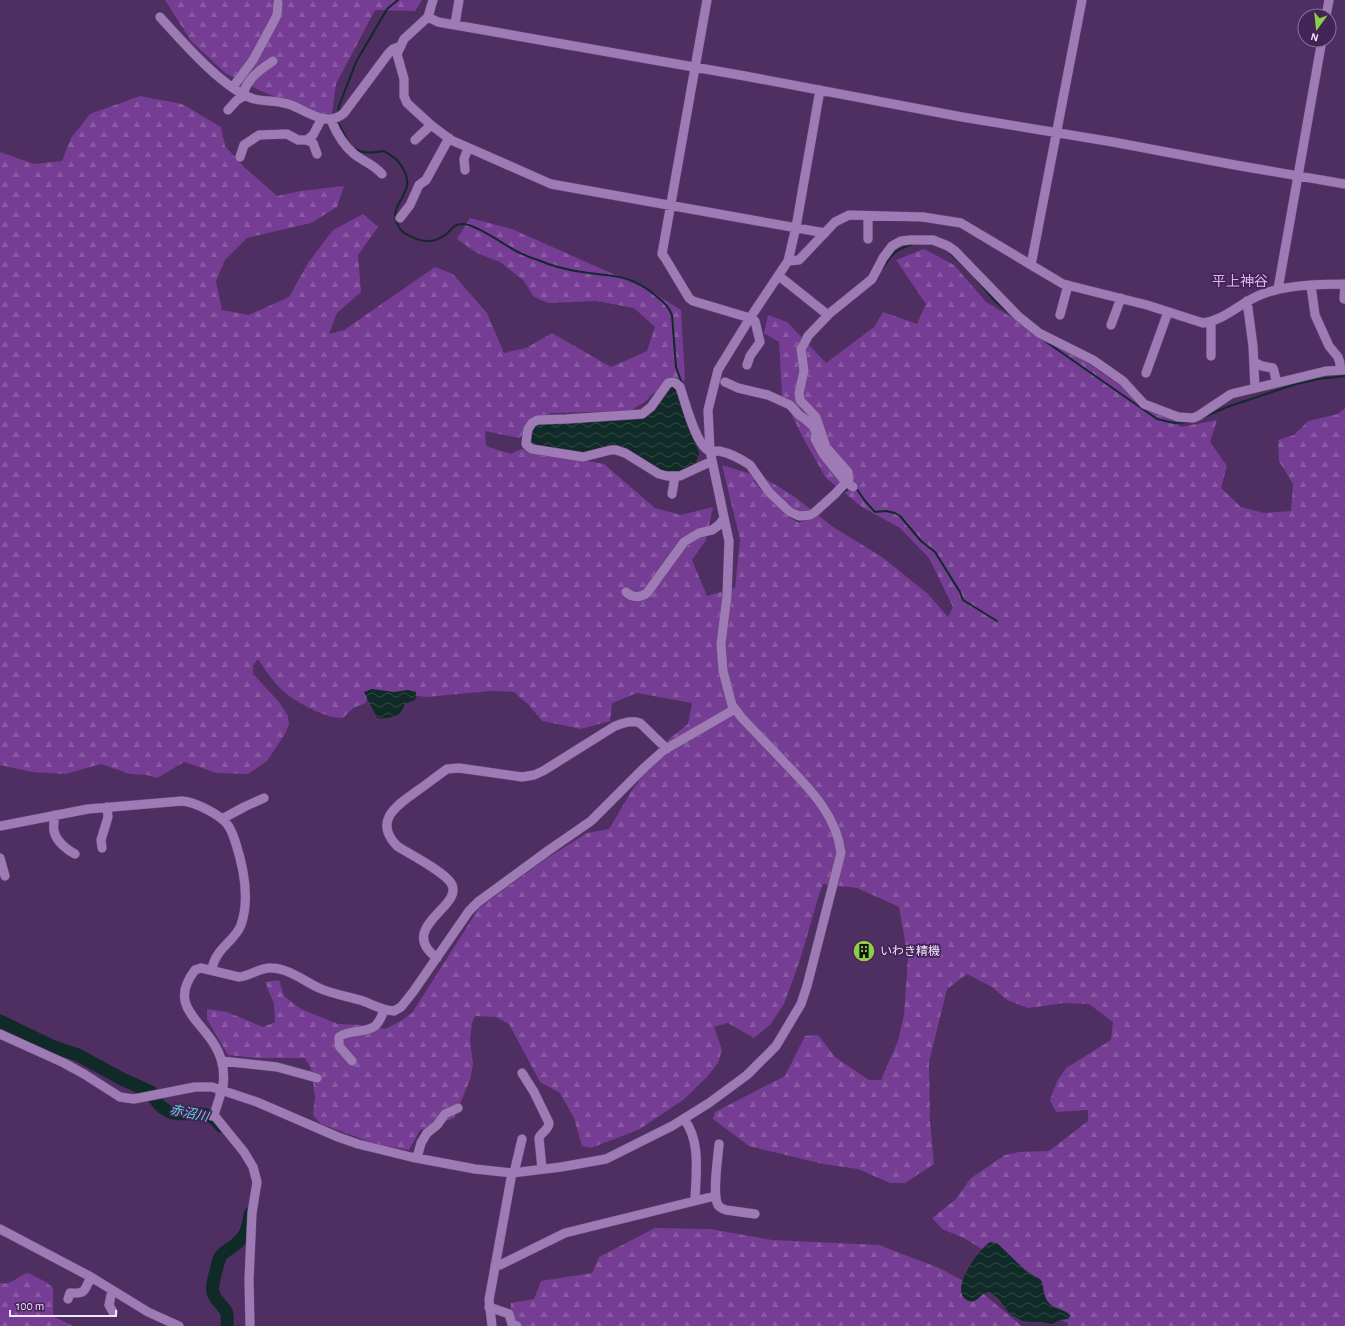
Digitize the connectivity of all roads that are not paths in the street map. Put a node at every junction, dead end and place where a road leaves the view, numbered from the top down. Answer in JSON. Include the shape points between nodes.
{"nodes":[{"id":1,"x":433,"y":0,"type":"edge"},
{"id":2,"x":459,"y":0,"type":"edge"},
{"id":3,"x":707,"y":0,"type":"edge"},
{"id":4,"x":1082,"y":0,"type":"edge"},
{"id":5,"x":278,"y":3,"type":"dead end"},
{"id":6,"x":160,"y":17,"type":"dead end"},
{"id":7,"x":428,"y":17,"type":"junction"},
{"id":8,"x":455,"y":24,"type":"junction"},
{"id":9,"x":401,"y":46,"type":"junction"},
{"id":10,"x":1321,"y":48,"type":"edge"},
{"id":11,"x":273,"y":61,"type":"dead end"},
{"id":12,"x":695,"y":68,"type":"junction"},
{"id":13,"x":233,"y":87,"type":"junction"},
{"id":14,"x":820,"y":90,"type":"junction"},
{"id":15,"x":244,"y":94,"type":"junction"},
{"id":16,"x":228,"y":110,"type":"dead end"},
{"id":17,"x":326,"y":119,"type":"junction"},
{"id":18,"x":431,"y":125,"type":"junction"},
{"id":19,"x":1057,"y":132,"type":"junction"},
{"id":20,"x":448,"y":138,"type":"junction"},
{"id":21,"x":307,"y":140,"type":"junction"},
{"id":22,"x":415,"y":140,"type":"dead end"},
{"id":23,"x":468,"y":148,"type":"junction"},
{"id":24,"x":317,"y":154,"type":"dead end"},
{"id":25,"x":240,"y":157,"type":"dead end"},
{"id":26,"x":465,"y":170,"type":"dead end"},
{"id":27,"x":382,"y":174,"type":"dead end"},
{"id":28,"x":1298,"y":176,"type":"junction"},
{"id":29,"x":1345,"y":184,"type":"edge"},
{"id":30,"x":671,"y":205,"type":"junction"},
{"id":31,"x":868,"y":216,"type":"junction"},
{"id":32,"x":400,"y":218,"type":"dead end"},
{"id":33,"x":796,"y":227,"type":"junction"},
{"id":34,"x":825,"y":233,"type":"junction"},
{"id":35,"x":868,"y":239,"type":"dead end"},
{"id":36,"x":788,"y":261,"type":"junction"},
{"id":37,"x":1031,"y":265,"type":"junction"},
{"id":38,"x":779,"y":276,"type":"junction"},
{"id":39,"x":1068,"y":285,"type":"junction"},
{"id":40,"x":1311,"y":286,"type":"junction"},
{"id":41,"x":1278,"y":289,"type":"junction"},
{"id":42,"x":1121,"y":298,"type":"junction"},
{"id":43,"x":1344,"y":299,"type":"edge"},
{"id":44,"x":1246,"y":301,"type":"junction"},
{"id":45,"x":1168,"y":312,"type":"junction"},
{"id":46,"x":828,"y":315,"type":"junction"},
{"id":47,"x":1060,"y":315,"type":"dead end"},
{"id":48,"x":750,"y":318,"type":"junction"},
{"id":49,"x":1211,"y":322,"type":"junction"},
{"id":50,"x":1111,"y":325,"type":"dead end"},
{"id":51,"x":1211,"y":356,"type":"dead end"},
{"id":52,"x":1254,"y":362,"type":"junction"},
{"id":53,"x":746,"y":365,"type":"dead end"},
{"id":54,"x":1342,"y":370,"type":"edge"},
{"id":55,"x":1146,"y":373,"type":"dead end"},
{"id":56,"x":725,"y":382,"type":"dead end"},
{"id":57,"x":1277,"y":383,"type":"junction"},
{"id":58,"x":1255,"y":388,"type":"junction"},
{"id":59,"x":710,"y":451,"type":"junction"},
{"id":60,"x":712,"y":461,"type":"junction"},
{"id":61,"x":675,"y":476,"type":"junction"},
{"id":62,"x":850,"y":484,"type":"junction"},
{"id":63,"x":672,"y":494,"type":"dead end"},
{"id":64,"x":724,"y":518,"type":"junction"},
{"id":65,"x":626,"y":592,"type":"dead end"},
{"id":66,"x":735,"y":709,"type":"junction"},
{"id":67,"x":667,"y":749,"type":"junction"},
{"id":68,"x":264,"y":798,"type":"dead end"},
{"id":69,"x":107,"y":807,"type":"junction"},
{"id":70,"x":55,"y":815,"type":"junction"},
{"id":71,"x":222,"y":819,"type":"junction"},
{"id":72,"x":0,"y":826,"type":"edge"},
{"id":73,"x":102,"y":848,"type":"dead end"},
{"id":74,"x":75,"y":854,"type":"dead end"},
{"id":75,"x":0,"y":858,"type":"edge"},
{"id":76,"x":5,"y":876,"type":"dead end"},
{"id":77,"x":437,"y":958,"type":"junction"},
{"id":78,"x":211,"y":970,"type":"junction"},
{"id":79,"x":384,"y":1010,"type":"junction"},
{"id":80,"x":0,"y":1034,"type":"edge"},
{"id":81,"x":222,"y":1061,"type":"junction"},
{"id":82,"x":352,"y":1061,"type":"dead end"},
{"id":83,"x":522,"y":1073,"type":"dead end"},
{"id":84,"x":317,"y":1078,"type":"dead end"},
{"id":85,"x":220,"y":1089,"type":"junction"},
{"id":86,"x":458,"y":1108,"type":"dead end"},
{"id":87,"x":684,"y":1119,"type":"junction"},
{"id":88,"x":522,"y":1139,"type":"dead end"},
{"id":89,"x":720,"y":1144,"type":"dead end"},
{"id":90,"x":417,"y":1158,"type":"junction"},
{"id":91,"x":542,"y":1169,"type":"junction"},
{"id":92,"x":513,"y":1173,"type":"junction"},
{"id":93,"x":716,"y":1196,"type":"junction"},
{"id":94,"x":695,"y":1200,"type":"junction"},
{"id":95,"x":755,"y":1214,"type":"dead end"},
{"id":96,"x":0,"y":1230,"type":"edge"},
{"id":97,"x":495,"y":1265,"type":"junction"},
{"id":98,"x":91,"y":1277,"type":"junction"},
{"id":99,"x":112,"y":1290,"type":"junction"},
{"id":100,"x":68,"y":1299,"type":"dead end"},
{"id":101,"x":489,"y":1307,"type":"junction"},
{"id":102,"x":113,"y":1312,"type":"dead end"},
{"id":103,"x":179,"y":1326,"type":"edge"},
{"id":104,"x":250,"y":1326,"type":"edge"},
{"id":105,"x":492,"y":1326,"type":"edge"},
{"id":106,"x":517,"y":1326,"type":"edge"}],
"edges":[{"from":1,"to":7,"type":"street"},
{"from":2,"to":8,"type":"street"},
{"from":3,"to":12,"type":"street"},
{"from":4,"to":19,"type":"street"},
{"from":5,"to":13,"type":"street","via":[[273,23],[253,60]]},
{"from":6,"to":13,"type":"street","via":[[208,67]]},
{"from":7,"to":8,"type":"street","via":[[438,22]]},
{"from":7,"to":9,"type":"street"},
{"from":8,"to":12,"type":"street"},
{"from":9,"to":17,"type":"street","via":[[393,48],[344,113],[336,119]]},
{"from":9,"to":18,"type":"street","via":[[397,54],[404,79],[404,96],[407,103]]},
{"from":10,"to":28,"type":"street"},
{"from":11,"to":15,"type":"street","via":[[256,73],[245,86]]},
{"from":12,"to":14,"type":"street"},
{"from":12,"to":30,"type":"street"},
{"from":13,"to":15,"type":"street"},
{"from":14,"to":19,"type":"street"},
{"from":14,"to":33,"type":"street"},
{"from":15,"to":16,"type":"street"},
{"from":15,"to":17,"type":"street","via":[[290,104]]},
{"from":17,"to":21,"type":"street"},
{"from":17,"to":27,"type":"street","via":[[353,153],[374,165]]},
{"from":18,"to":20,"type":"street"},
{"from":18,"to":22,"type":"street"},
{"from":19,"to":28,"type":"street"},
{"from":19,"to":37,"type":"street"},
{"from":20,"to":23,"type":"street"},
{"from":20,"to":32,"type":"street","via":[[426,180],[419,185],[410,205]]},
{"from":21,"to":24,"type":"street","via":[[313,143]]},
{"from":21,"to":25,"type":"street","via":[[298,140],[287,134],[259,135],[244,145]]},
{"from":23,"to":26,"type":"street","via":[[464,159]]},
{"from":23,"to":30,"type":"street","via":[[551,184]]},
{"from":28,"to":29,"type":"street"},
{"from":28,"to":41,"type":"street"},
{"from":30,"to":33,"type":"street"},
{"from":30,"to":48,"type":"street","via":[[662,254],[689,298],[697,303]]},
{"from":31,"to":34,"type":"street","via":[[849,215],[841,218]]},
{"from":31,"to":35,"type":"street"},
{"from":31,"to":37,"type":"street","via":[[923,217],[961,223]]},
{"from":33,"to":34,"type":"street"},
{"from":33,"to":36,"type":"street"},
{"from":34,"to":36,"type":"street","via":[[799,260]]},
{"from":36,"to":38,"type":"street"},
{"from":37,"to":39,"type":"street"},
{"from":38,"to":46,"type":"street"},
{"from":38,"to":48,"type":"street"},
{"from":39,"to":42,"type":"street"},
{"from":39,"to":47,"type":"street"},
{"from":40,"to":41,"type":"street"},
{"from":40,"to":43,"type":"street","via":[[1345,284]]},
{"from":40,"to":54,"type":"street","via":[[1315,315],[1329,346],[1338,357]]},
{"from":41,"to":44,"type":"street"},
{"from":42,"to":45,"type":"street"},
{"from":42,"to":50,"type":"street"},
{"from":44,"to":49,"type":"street"},
{"from":44,"to":52,"type":"street"},
{"from":45,"to":49,"type":"street","via":[[1203,323]]},
{"from":45,"to":55,"type":"street"},
{"from":46,"to":58,"type":"street","via":[[872,279],[892,246],[901,241],[933,240],[955,251],[1018,316],[1039,333],[1098,364],[1123,381],[1144,404],[1178,417],[1193,418],[1231,394]]},
{"from":46,"to":62,"type":"street","via":[[808,336],[802,349],[804,371],[799,393],[800,400],[816,417],[826,447],[848,472]]},
{"from":48,"to":53,"type":"street","via":[[755,321],[760,342]]},
{"from":48,"to":59,"type":"street","via":[[718,370],[708,410]]},
{"from":49,"to":51,"type":"street"},
{"from":52,"to":57,"type":"street","via":[[1273,368]]},
{"from":52,"to":58,"type":"street"},
{"from":54,"to":57,"type":"street","via":[[1326,371]]},
{"from":56,"to":62,"type":"street","via":[[768,395],[790,405],[813,426],[815,439],[823,454]]},
{"from":57,"to":58,"type":"street"},
{"from":59,"to":60,"type":"street"},
{"from":59,"to":61,"type":"street","via":[[698,440],[680,388],[672,382],[668,383],[652,407],[642,414],[537,420],[528,429],[526,444],[532,449],[583,457],[616,450],[659,474]]},
{"from":59,"to":62,"type":"street","via":[[720,451],[750,465],[769,492],[790,512],[799,516],[815,512]]},
{"from":60,"to":61,"type":"street"},
{"from":60,"to":64,"type":"street"},
{"from":61,"to":63,"type":"street"},
{"from":64,"to":65,"type":"street","via":[[712,530],[699,533],[684,542],[647,593],[637,596]]},
{"from":64,"to":66,"type":"street","via":[[729,540],[729,562],[720,644],[724,680]]},
{"from":66,"to":67,"type":"street"},
{"from":66,"to":87,"type":"street","via":[[812,792],[836,830],[841,853],[807,986],[801,1004],[786,1031],[776,1046],[747,1075]]},
{"from":67,"to":77,"type":"street","via":[[645,767],[591,821],[478,902]]},
{"from":67,"to":77,"type":"street","via":[[640,723],[625,722],[534,775],[516,776],[452,768],[397,806],[387,823],[392,841],[441,874],[452,886],[450,898],[422,938],[424,946]]},
{"from":68,"to":71,"type":"street"},
{"from":69,"to":70,"type":"street"},
{"from":69,"to":71,"type":"street","via":[[188,801]]},
{"from":69,"to":73,"type":"street","via":[[108,817],[101,840]]},
{"from":70,"to":72,"type":"street"},
{"from":70,"to":74,"type":"street","via":[[54,834]]},
{"from":71,"to":78,"type":"street","via":[[228,825],[240,858],[245,905],[238,930],[216,957]]},
{"from":75,"to":76,"type":"street"},
{"from":77,"to":79,"type":"street","via":[[401,1007],[394,1011]]},
{"from":78,"to":79,"type":"street","via":[[239,977],[272,968],[294,975],[318,988]]},
{"from":78,"to":81,"type":"street","via":[[195,970],[184,989],[184,996],[190,1012],[215,1046]]},
{"from":79,"to":82,"type":"street","via":[[379,1022],[371,1029],[339,1037],[339,1046]]},
{"from":80,"to":85,"type":"street","via":[[64,1063],[120,1097],[142,1098],[204,1086]]},
{"from":81,"to":84,"type":"street","via":[[277,1067]]},
{"from":81,"to":85,"type":"street","via":[[224,1075],[223,1086]]},
{"from":83,"to":91,"type":"street","via":[[549,1123],[539,1138]]},
{"from":85,"to":90,"type":"street","via":[[338,1137]]},
{"from":85,"to":104,"type":"street","via":[[213,1116],[244,1152],[253,1167],[257,1182],[252,1214]]},
{"from":86,"to":90,"type":"street","via":[[445,1114],[427,1133]]},
{"from":87,"to":91,"type":"street","via":[[606,1159]]},
{"from":87,"to":94,"type":"street","via":[[691,1129],[696,1149]]},
{"from":88,"to":92,"type":"street"},
{"from":89,"to":93,"type":"street"},
{"from":90,"to":92,"type":"street"},
{"from":91,"to":92,"type":"street"},
{"from":92,"to":97,"type":"street"},
{"from":93,"to":94,"type":"street"},
{"from":93,"to":95,"type":"street","via":[[721,1209]]},
{"from":94,"to":97,"type":"street","via":[[565,1233],[500,1265]]},
{"from":96,"to":98,"type":"street"},
{"from":97,"to":101,"type":"street"},
{"from":98,"to":99,"type":"street"},
{"from":98,"to":100,"type":"street","via":[[83,1292],[70,1293]]},
{"from":99,"to":102,"type":"street","via":[[109,1304]]},
{"from":99,"to":103,"type":"street","via":[[148,1312]]},
{"from":101,"to":105,"type":"street"},
{"from":101,"to":106,"type":"street","via":[[509,1314],[512,1324]]}]}
